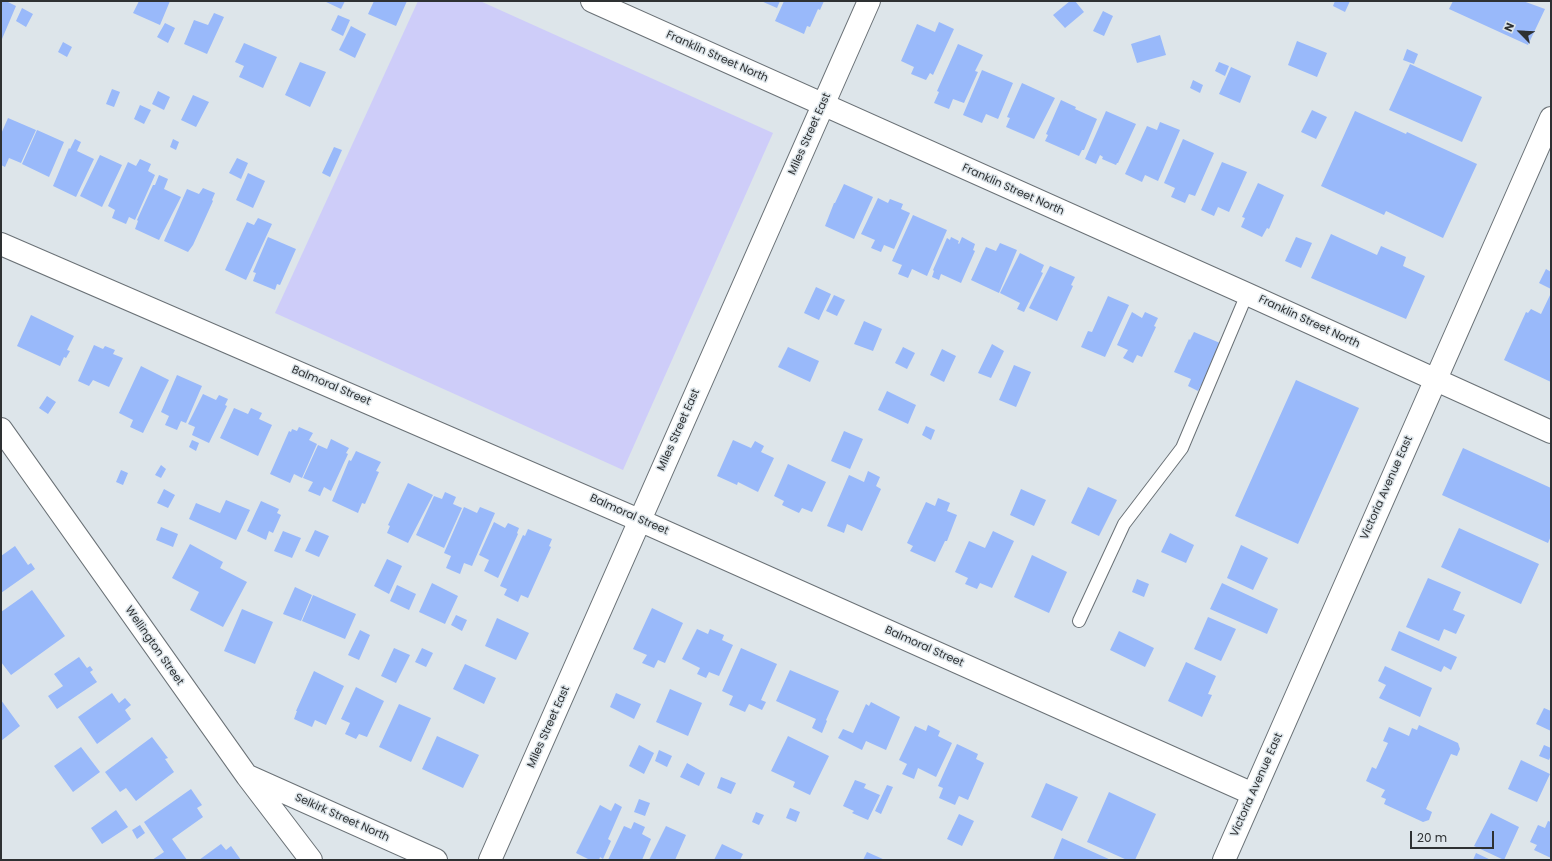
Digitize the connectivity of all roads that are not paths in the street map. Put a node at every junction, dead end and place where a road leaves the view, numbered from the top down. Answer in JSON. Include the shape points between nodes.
{"nodes":[{"id":1,"x":592,"y":1,"type":"edge"},
{"id":2,"x":869,"y":1,"type":"edge"},
{"id":3,"x":823,"y":105,"type":"junction"},
{"id":4,"x":1551,"y":118,"type":"edge"},
{"id":5,"x":1,"y":244,"type":"edge"},
{"id":6,"x":1247,"y":294,"type":"junction"},
{"id":7,"x":1434,"y":379,"type":"junction"},
{"id":8,"x":1,"y":429,"type":"edge"},
{"id":9,"x":1551,"y":432,"type":"edge"},
{"id":10,"x":639,"y":520,"type":"junction"},
{"id":11,"x":1079,"y":621,"type":"dead end"},
{"id":12,"x":247,"y":776,"type":"junction"},
{"id":13,"x":1253,"y":794,"type":"junction"},
{"id":14,"x":311,"y":860,"type":"edge"},
{"id":15,"x":436,"y":860,"type":"edge"},
{"id":16,"x":490,"y":860,"type":"edge"},
{"id":17,"x":1224,"y":860,"type":"edge"}],
"edges":[{"from":1,"to":3,"type":"street","name":"Franklin Street North"},
{"from":2,"to":3,"type":"street","name":"Miles Street East"},
{"from":3,"to":6,"type":"street","name":"Franklin Street North"},
{"from":3,"to":10,"type":"street","name":"Miles Street East"},
{"from":4,"to":7,"type":"street","name":"Victoria Avenue East"},
{"from":5,"to":10,"type":"street","name":"Balmoral Street"},
{"from":6,"to":7,"type":"street","name":"Franklin Street North"},
{"from":6,"to":11,"type":"lane","via":[[1182,448],[1124,524]]},
{"from":7,"to":9,"type":"street","name":"Franklin Street North"},
{"from":7,"to":13,"type":"street","name":"Victoria Avenue East"},
{"from":8,"to":12,"type":"street","name":"Wellington Street"},
{"from":10,"to":13,"type":"street","name":"Balmoral Street"},
{"from":10,"to":16,"type":"street","name":"Miles Street East"},
{"from":12,"to":14,"type":"street","name":"Wellington Street"},
{"from":12,"to":15,"type":"street","name":"Selkirk Street North"},
{"from":13,"to":17,"type":"street","name":"Victoria Avenue East"}]}
